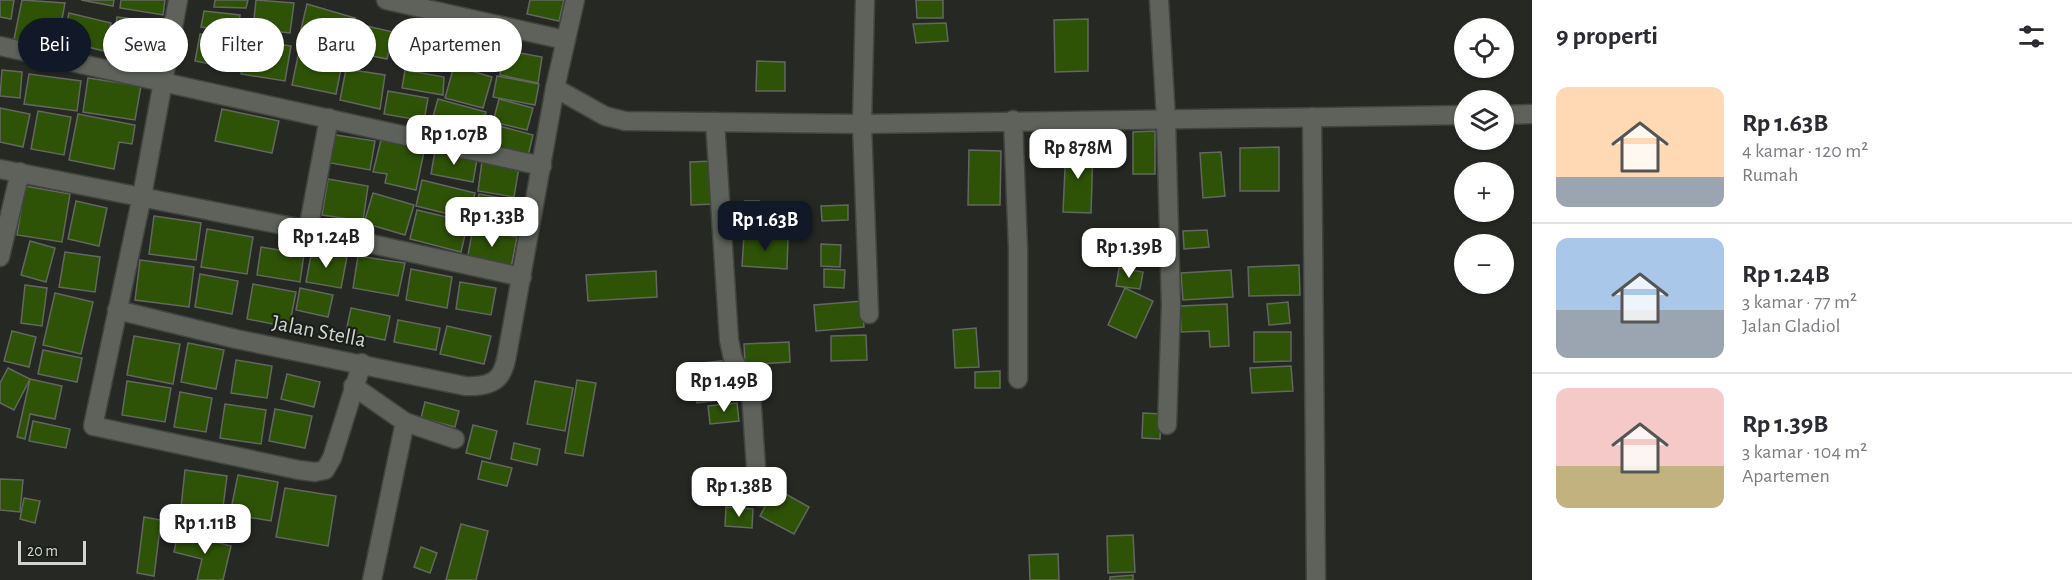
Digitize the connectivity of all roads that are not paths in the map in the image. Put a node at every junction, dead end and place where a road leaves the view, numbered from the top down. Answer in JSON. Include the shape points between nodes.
{"nodes":[{"id":1,"x":178,"y":0,"type":"edge"},
{"id":2,"x":386,"y":0,"type":"edge"},
{"id":3,"x":575,"y":0,"type":"edge"},
{"id":4,"x":865,"y":0,"type":"edge"},
{"id":5,"x":1159,"y":0,"type":"edge"},
{"id":6,"x":565,"y":40,"type":"junction"},
{"id":7,"x":0,"y":46,"type":"edge"},
{"id":8,"x":162,"y":82,"type":"junction"},
{"id":9,"x":555,"y":88,"type":"junction"},
{"id":10,"x":1532,"y":114,"type":"edge"},
{"id":11,"x":1454,"y":115,"type":"edge"},
{"id":12,"x":1514,"y":115,"type":"edge"},
{"id":13,"x":1312,"y":117,"type":"junction"},
{"id":14,"x":329,"y":118,"type":"junction"},
{"id":15,"x":1166,"y":119,"type":"junction"},
{"id":16,"x":1013,"y":120,"type":"junction"},
{"id":17,"x":715,"y":122,"type":"junction"},
{"id":18,"x":862,"y":124,"type":"junction"},
{"id":19,"x":542,"y":165,"type":"junction"},
{"id":20,"x":0,"y":169,"type":"edge"},
{"id":21,"x":20,"y":172,"type":"junction"},
{"id":22,"x":142,"y":196,"type":"junction"},
{"id":23,"x":308,"y":230,"type":"junction"},
{"id":24,"x":0,"y":257,"type":"edge"},
{"id":25,"x":522,"y":277,"type":"junction"},
{"id":26,"x":117,"y":310,"type":"junction"},
{"id":27,"x":869,"y":314,"type":"dead end"},
{"id":28,"x":362,"y":363,"type":"junction"},
{"id":29,"x":1018,"y":379,"type":"dead end"},
{"id":30,"x":353,"y":386,"type":"junction"},
{"id":31,"x":405,"y":422,"type":"junction"},
{"id":32,"x":1167,"y":425,"type":"dead end"},
{"id":33,"x":455,"y":439,"type":"dead end"},
{"id":34,"x":761,"y":497,"type":"dead end"},
{"id":35,"x":372,"y":580,"type":"edge"},
{"id":36,"x":1316,"y":580,"type":"edge"}],
"edges":[{"from":1,"to":8,"type":"street"},
{"from":2,"to":6,"type":"street"},
{"from":3,"to":6,"type":"street"},
{"from":4,"to":18,"type":"street"},
{"from":5,"to":15,"type":"street"},
{"from":6,"to":9,"type":"street"},
{"from":7,"to":8,"type":"street"},
{"from":8,"to":14,"type":"street"},
{"from":8,"to":22,"type":"street"},
{"from":9,"to":17,"type":"street","via":[[605,116]]},
{"from":9,"to":19,"type":"street"},
{"from":10,"to":12,"type":"street"},
{"from":11,"to":13,"type":"street"},
{"from":13,"to":15,"type":"street"},
{"from":13,"to":36,"type":"street"},
{"from":14,"to":19,"type":"street"},
{"from":14,"to":23,"type":"street"},
{"from":15,"to":16,"type":"street"},
{"from":15,"to":32,"type":"street","via":[[1171,306]]},
{"from":16,"to":18,"type":"street"},
{"from":16,"to":29,"type":"street"},
{"from":17,"to":18,"type":"street"},
{"from":17,"to":34,"type":"street","via":[[729,340],[733,359],[751,393]]},
{"from":18,"to":27,"type":"street"},
{"from":19,"to":25,"type":"street"},
{"from":20,"to":21,"type":"street"},
{"from":21,"to":22,"type":"street"},
{"from":21,"to":24,"type":"street"},
{"from":22,"to":23,"type":"street"},
{"from":22,"to":26,"type":"street"},
{"from":23,"to":25,"type":"street"},
{"from":25,"to":28,"type":"street","name":"Jalan Stella","via":[[504,367],[497,380],[484,387]]},
{"from":26,"to":28,"type":"street","name":"Jalan Stella","via":[[236,339]]},
{"from":26,"to":30,"type":"street","via":[[93,426],[315,472],[325,470],[332,458]]},
{"from":28,"to":30,"type":"street"},
{"from":30,"to":31,"type":"street"},
{"from":31,"to":33,"type":"street"},
{"from":31,"to":35,"type":"street"}]}
